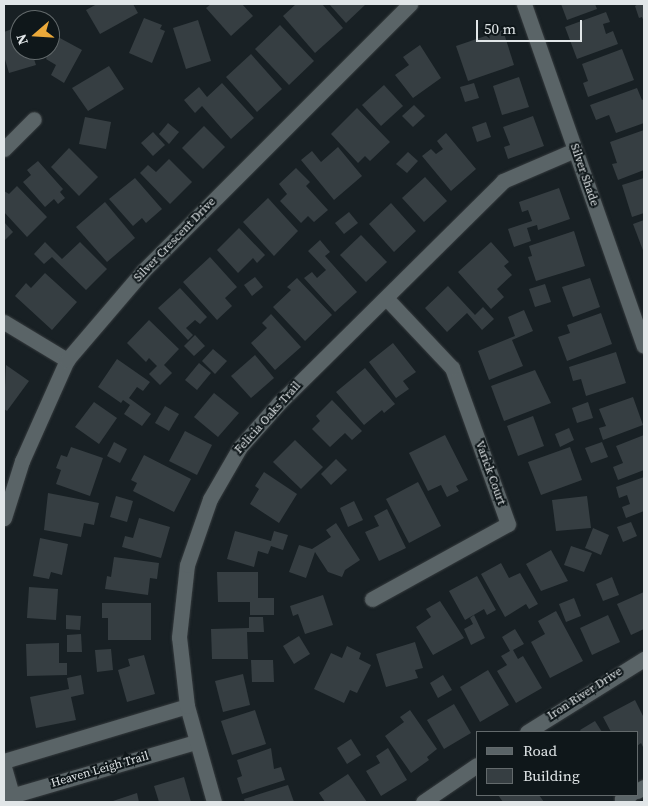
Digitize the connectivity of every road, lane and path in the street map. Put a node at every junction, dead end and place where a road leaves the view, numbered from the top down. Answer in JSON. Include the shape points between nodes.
{"nodes":[{"id":1,"x":410,"y":4,"type":"edge"},
{"id":2,"x":524,"y":4,"type":"edge"},
{"id":3,"x":34,"y":119,"type":"dead end"},
{"id":4,"x":4,"y":149,"type":"edge"},
{"id":5,"x":576,"y":150,"type":"junction"},
{"id":6,"x":386,"y":298,"type":"junction"},
{"id":7,"x":4,"y":322,"type":"edge"},
{"id":8,"x":644,"y":346,"type":"edge"},
{"id":9,"x":67,"y":360,"type":"junction"},
{"id":10,"x":5,"y":509,"type":"edge"},
{"id":11,"x":372,"y":599,"type":"dead end"},
{"id":12,"x":644,"y":659,"type":"edge"},
{"id":13,"x":187,"y":706,"type":"junction"},
{"id":14,"x":529,"y":731,"type":"edge"},
{"id":15,"x":196,"y":742,"type":"junction"},
{"id":16,"x":4,"y":761,"type":"edge"},
{"id":17,"x":476,"y":766,"type":"edge"},
{"id":18,"x":4,"y":767,"type":"edge"},
{"id":19,"x":10,"y":799,"type":"edge"},
{"id":20,"x":214,"y":802,"type":"edge"},
{"id":21,"x":422,"y":802,"type":"edge"}],
"edges":[{"from":1,"to":9,"type":"street","name":"Silver Crescent Drive","via":[[143,271]]},
{"from":2,"to":5,"type":"street","name":"Silver Shade"},
{"from":3,"to":4,"type":"street"},
{"from":5,"to":6,"type":"street","name":"Felicia Oaks Trail","via":[[503,181]]},
{"from":5,"to":8,"type":"street","name":"Silver Shade"},
{"from":6,"to":11,"type":"street","name":"Varick Court","via":[[452,368],[508,524]]},
{"from":6,"to":13,"type":"street","name":"Felicia Oaks Trail","via":[[240,447],[210,499],[187,564],[179,637]]},
{"from":7,"to":9,"type":"street"},
{"from":9,"to":10,"type":"street","name":"Silver Crescent Drive","via":[[22,461]]},
{"from":12,"to":14,"type":"street","name":"Iron River Drive"},
{"from":13,"to":15,"type":"street","name":"Felicia Oaks Trail"},
{"from":13,"to":16,"type":"street"},
{"from":15,"to":19,"type":"street","name":"Heaven Leigh Trail"},
{"from":15,"to":20,"type":"street","name":"Felicia Oaks Trail"},
{"from":17,"to":21,"type":"street"},
{"from":18,"to":19,"type":"street"}]}
